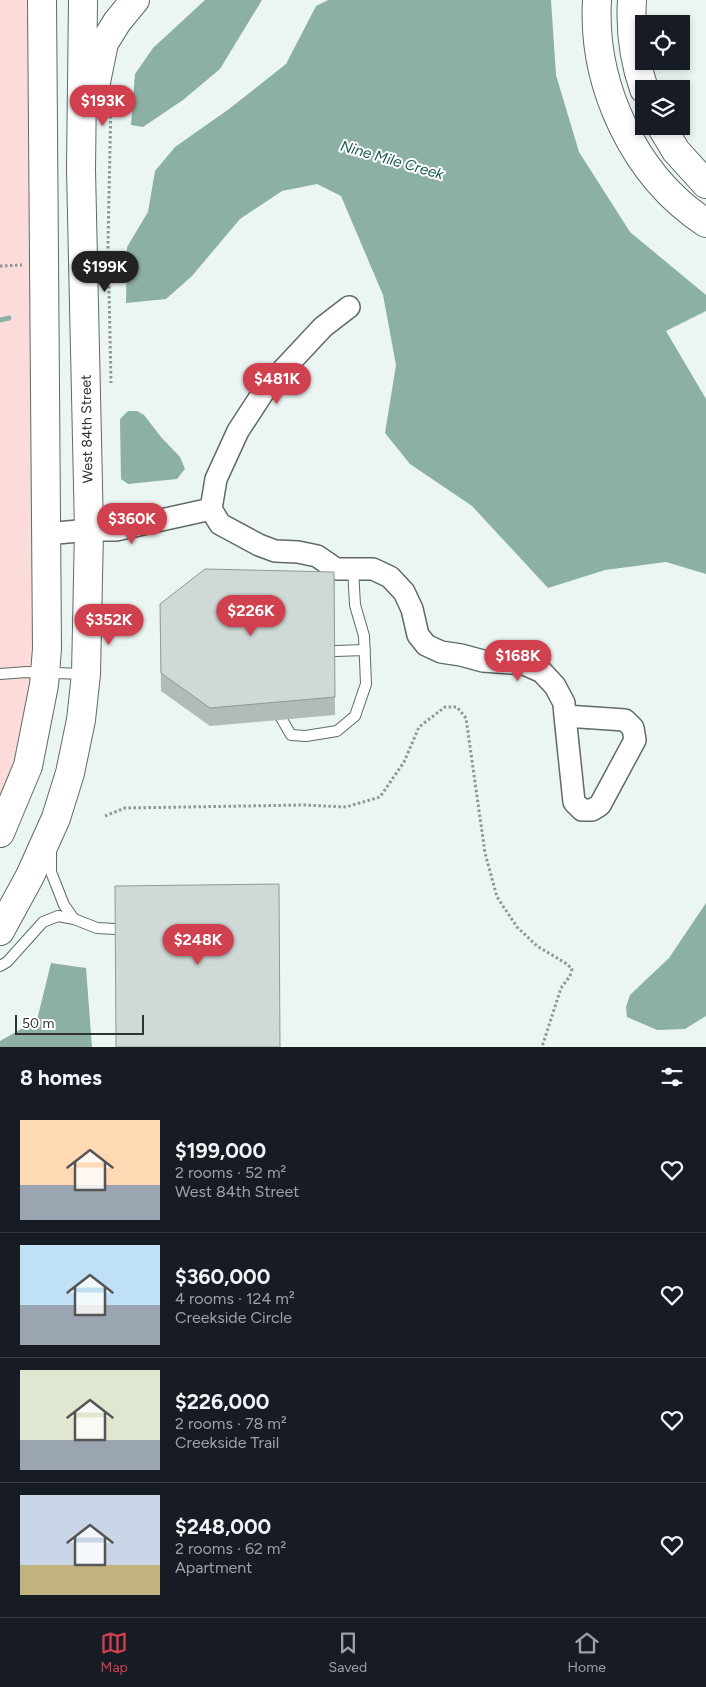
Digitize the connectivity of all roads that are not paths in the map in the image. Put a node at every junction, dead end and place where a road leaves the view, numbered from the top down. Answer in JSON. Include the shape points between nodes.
{"nodes":[{"id":1,"x":42,"y":0,"type":"edge"},
{"id":2,"x":83,"y":0,"type":"edge"},
{"id":3,"x":135,"y":0,"type":"edge"},
{"id":4,"x":597,"y":0,"type":"edge"},
{"id":5,"x":632,"y":0,"type":"edge"},
{"id":6,"x":642,"y":80,"type":"edge"},
{"id":7,"x":666,"y":135,"type":"edge"},
{"id":8,"x":81,"y":170,"type":"junction"},
{"id":9,"x":706,"y":184,"type":"edge"},
{"id":10,"x":706,"y":223,"type":"edge"},
{"id":11,"x":349,"y":307,"type":"dead end"},
{"id":12,"x":211,"y":509,"type":"junction"},
{"id":13,"x":89,"y":530,"type":"junction"},
{"id":14,"x":46,"y":534,"type":"junction"},
{"id":15,"x":353,"y":569,"type":"junction"},
{"id":16,"x":365,"y":650,"type":"junction"},
{"id":17,"x":334,"y":651,"type":"edge"},
{"id":18,"x":45,"y":672,"type":"junction"},
{"id":19,"x":0,"y":674,"type":"edge"},
{"id":20,"x":86,"y":674,"type":"junction"},
{"id":21,"x":279,"y":693,"type":"edge"},
{"id":22,"x":565,"y":716,"type":"junction"},
{"id":23,"x":50,"y":829,"type":"junction"},
{"id":24,"x":0,"y":833,"type":"edge"},
{"id":25,"x":74,"y":919,"type":"junction"},
{"id":26,"x":115,"y":929,"type":"edge"},
{"id":27,"x":0,"y":931,"type":"edge"},
{"id":28,"x":0,"y":966,"type":"edge"}],
"edges":[{"from":1,"to":14,"type":"street"},
{"from":2,"to":8,"type":"street","name":"West 84th Street"},
{"from":3,"to":8,"type":"street","via":[[116,22],[104,43]]},
{"from":4,"to":10,"type":"street","via":[[599,53],[622,125],[642,160],[666,189]]},
{"from":5,"to":6,"type":"street","via":[[633,48]]},
{"from":7,"to":9,"type":"street","via":[[676,151]]},
{"from":8,"to":13,"type":"street","name":"West 84th Street"},
{"from":11,"to":12,"type":"street","via":[[323,327],[266,388],[238,431],[216,479]]},
{"from":12,"to":13,"type":"street","via":[[116,530]]},
{"from":12,"to":15,"type":"street","via":[[220,524],[259,546],[317,556],[336,569]]},
{"from":13,"to":14,"type":"street"},
{"from":13,"to":20,"type":"street","name":"West 84th Street"},
{"from":14,"to":18,"type":"street"},
{"from":15,"to":16,"type":"lane"},
{"from":15,"to":22,"type":"street","via":[[373,569],[390,577],[404,592],[418,635],[426,645],[441,652],[483,661],[524,664],[542,672],[556,686]]},
{"from":16,"to":17,"type":"lane"},
{"from":16,"to":21,"type":"lane","via":[[366,684],[355,716],[338,730],[306,736],[291,735],[280,716]]},
{"from":18,"to":19,"type":"lane"},
{"from":18,"to":20,"type":"lane"},
{"from":18,"to":24,"type":"street","via":[[28,766],[12,793]]},
{"from":20,"to":23,"type":"street","name":"West 84th Street","via":[[70,773]]},
{"from":22,"to":22,"type":"street","via":[[574,802],[582,810],[592,810],[600,805],[635,740],[632,728],[625,720]]},
{"from":23,"to":25,"type":"lane","via":[[52,872],[64,905]]},
{"from":23,"to":27,"type":"street","name":"West 84th Street","via":[[30,876]]},
{"from":25,"to":26,"type":"lane","via":[[97,928]]},
{"from":25,"to":28,"type":"lane","via":[[58,916],[43,922]]}]}
